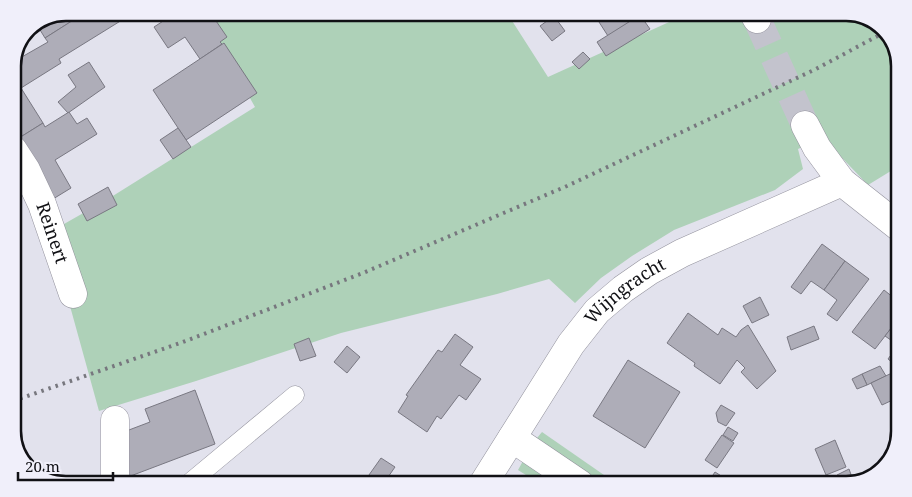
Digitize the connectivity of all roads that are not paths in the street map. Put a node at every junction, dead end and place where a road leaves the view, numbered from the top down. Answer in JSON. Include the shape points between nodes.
{"nodes":[{"id":1,"x":806,"y":125,"type":"tunnel mouth"},
{"id":2,"x":21,"y":162,"type":"edge"},
{"id":3,"x":842,"y":182,"type":"junction"},
{"id":4,"x":891,"y":220,"type":"edge"},
{"id":5,"x":73,"y":294,"type":"dead end"},
{"id":6,"x":294,"y":395,"type":"dead end"},
{"id":7,"x":115,"y":420,"type":"dead end"},
{"id":8,"x":512,"y":438,"type":"junction"},
{"id":9,"x":115,"y":476,"type":"edge"},
{"id":10,"x":198,"y":476,"type":"edge"},
{"id":11,"x":488,"y":476,"type":"edge"},
{"id":12,"x":568,"y":476,"type":"edge"}],
"edges":[{"from":1,"to":3,"type":"street"},
{"from":2,"to":5,"type":"street","name":"Reinert","via":[[42,204]]},
{"from":3,"to":4,"type":"street"},
{"from":3,"to":8,"type":"street","name":"Wijngracht","via":[[682,253],[623,289],[597,311],[571,344]]},
{"from":6,"to":10,"type":"lane"},
{"from":7,"to":9,"type":"street"},
{"from":8,"to":11,"type":"street","name":"Wijngracht"},
{"from":8,"to":12,"type":"street"}]}
